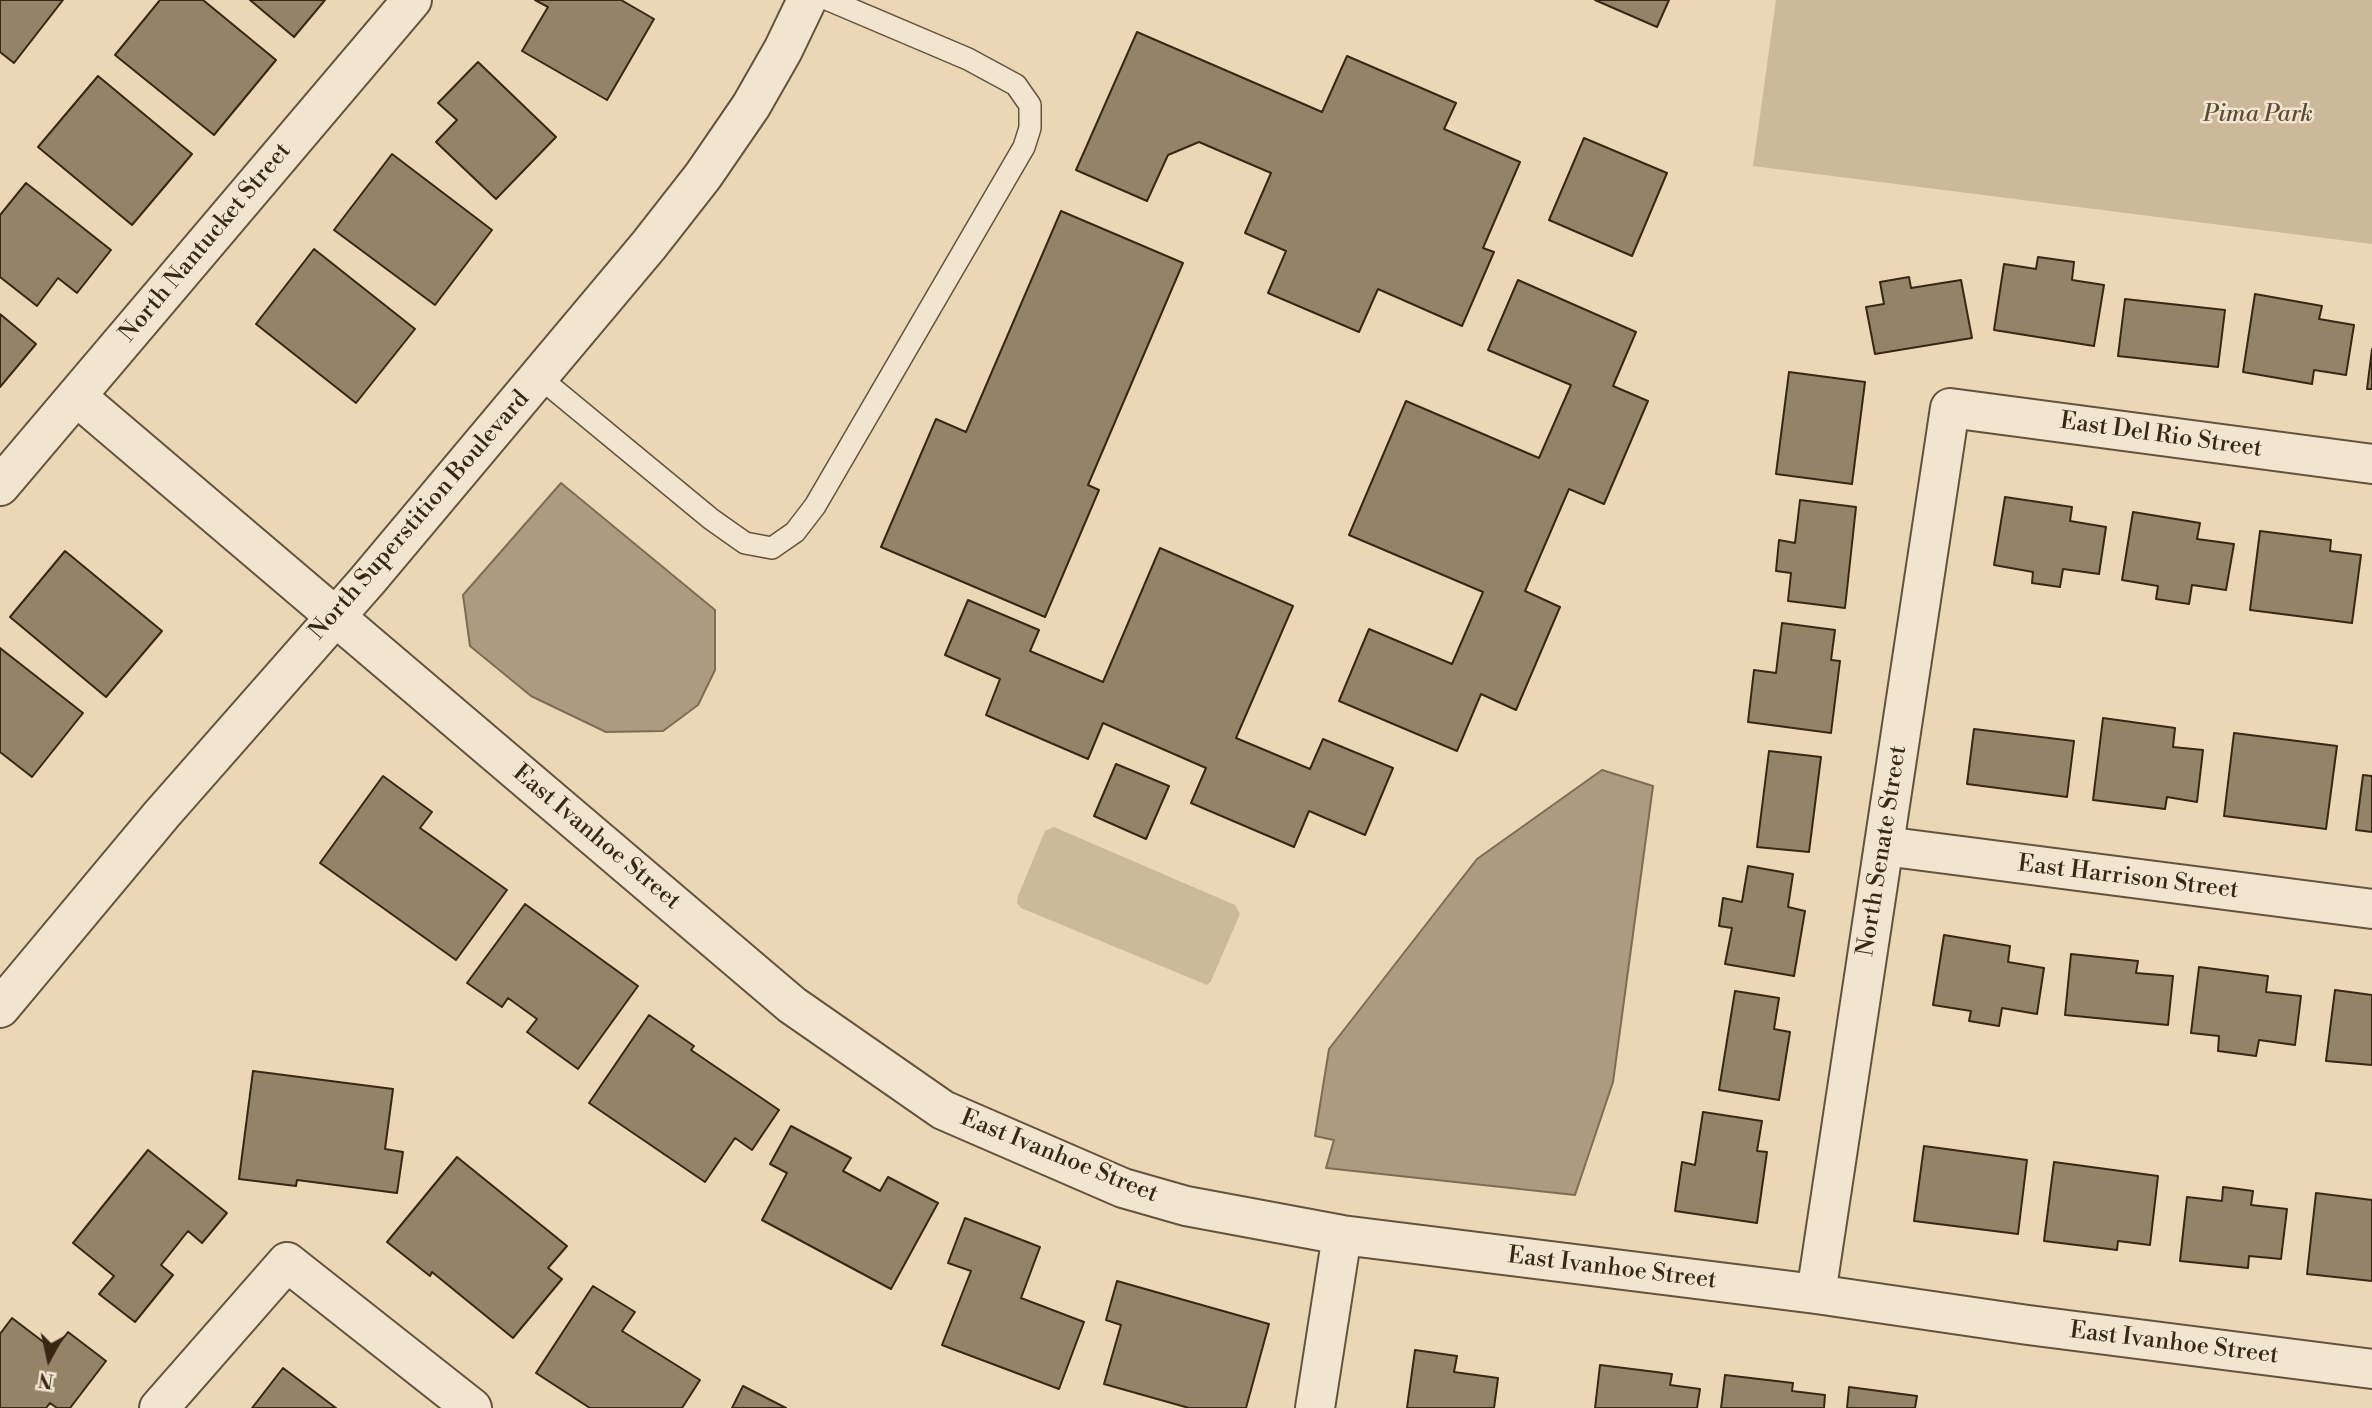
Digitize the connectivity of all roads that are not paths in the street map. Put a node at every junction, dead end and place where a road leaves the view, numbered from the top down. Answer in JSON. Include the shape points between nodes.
{"nodes":[{"id":1,"x":412,"y":0,"type":"edge"},
{"id":2,"x":807,"y":0,"type":"edge"},
{"id":3,"x":829,"y":0,"type":"edge"},
{"id":4,"x":539,"y":377,"type":"junction"},
{"id":5,"x":76,"y":396,"type":"junction"},
{"id":6,"x":1950,"y":408,"type":"joint"},
{"id":7,"x":2372,"y":464,"type":"edge"},
{"id":8,"x":0,"y":486,"type":"edge"},
{"id":9,"x":336,"y":617,"type":"junction"},
{"id":10,"x":1884,"y":846,"type":"junction"},
{"id":11,"x":2372,"y":909,"type":"edge"},
{"id":12,"x":0,"y":1008,"type":"edge"},
{"id":13,"x":1342,"y":1235,"type":"junction"},
{"id":14,"x":1816,"y":1294,"type":"junction"},
{"id":15,"x":2372,"y":1369,"type":"edge"},
{"id":16,"x":159,"y":1408,"type":"edge"},
{"id":17,"x":472,"y":1408,"type":"edge"},
{"id":18,"x":1315,"y":1408,"type":"edge"}],
"edges":[{"from":1,"to":5,"type":"street","name":"North Nantucket Street"},
{"from":2,"to":4,"type":"street","name":"North Superstition Boulevard","via":[[751,106],[703,176]]},
{"from":3,"to":4,"type":"lane","via":[[968,59],[1016,85],[1030,105],[1030,128],[1024,147],[978,227],[815,506],[795,532],[772,548],[745,543]]},
{"from":4,"to":9,"type":"street","name":"North Superstition Boulevard"},
{"from":5,"to":8,"type":"street","name":"North Nantucket Street"},
{"from":5,"to":9,"type":"street","name":"East Ivanhoe Street"},
{"from":6,"to":7,"type":"street","name":"East Del Rio Street"},
{"from":6,"to":10,"type":"street","name":"North Senate Street"},
{"from":9,"to":12,"type":"street","name":"North Superstition Boulevard","via":[[162,814]]},
{"from":9,"to":13,"type":"street","name":"East Ivanhoe Street","via":[[792,1005],[943,1110],[1123,1188],[1186,1206]]},
{"from":10,"to":11,"type":"street","name":"East Harrison Street"},
{"from":10,"to":14,"type":"street","name":"North Senate Street"},
{"from":13,"to":14,"type":"street","name":"East Ivanhoe Street"},
{"from":13,"to":18,"type":"street"},
{"from":14,"to":15,"type":"street","name":"East Ivanhoe Street"},
{"from":16,"to":17,"type":"street","via":[[287,1262]]}]}
